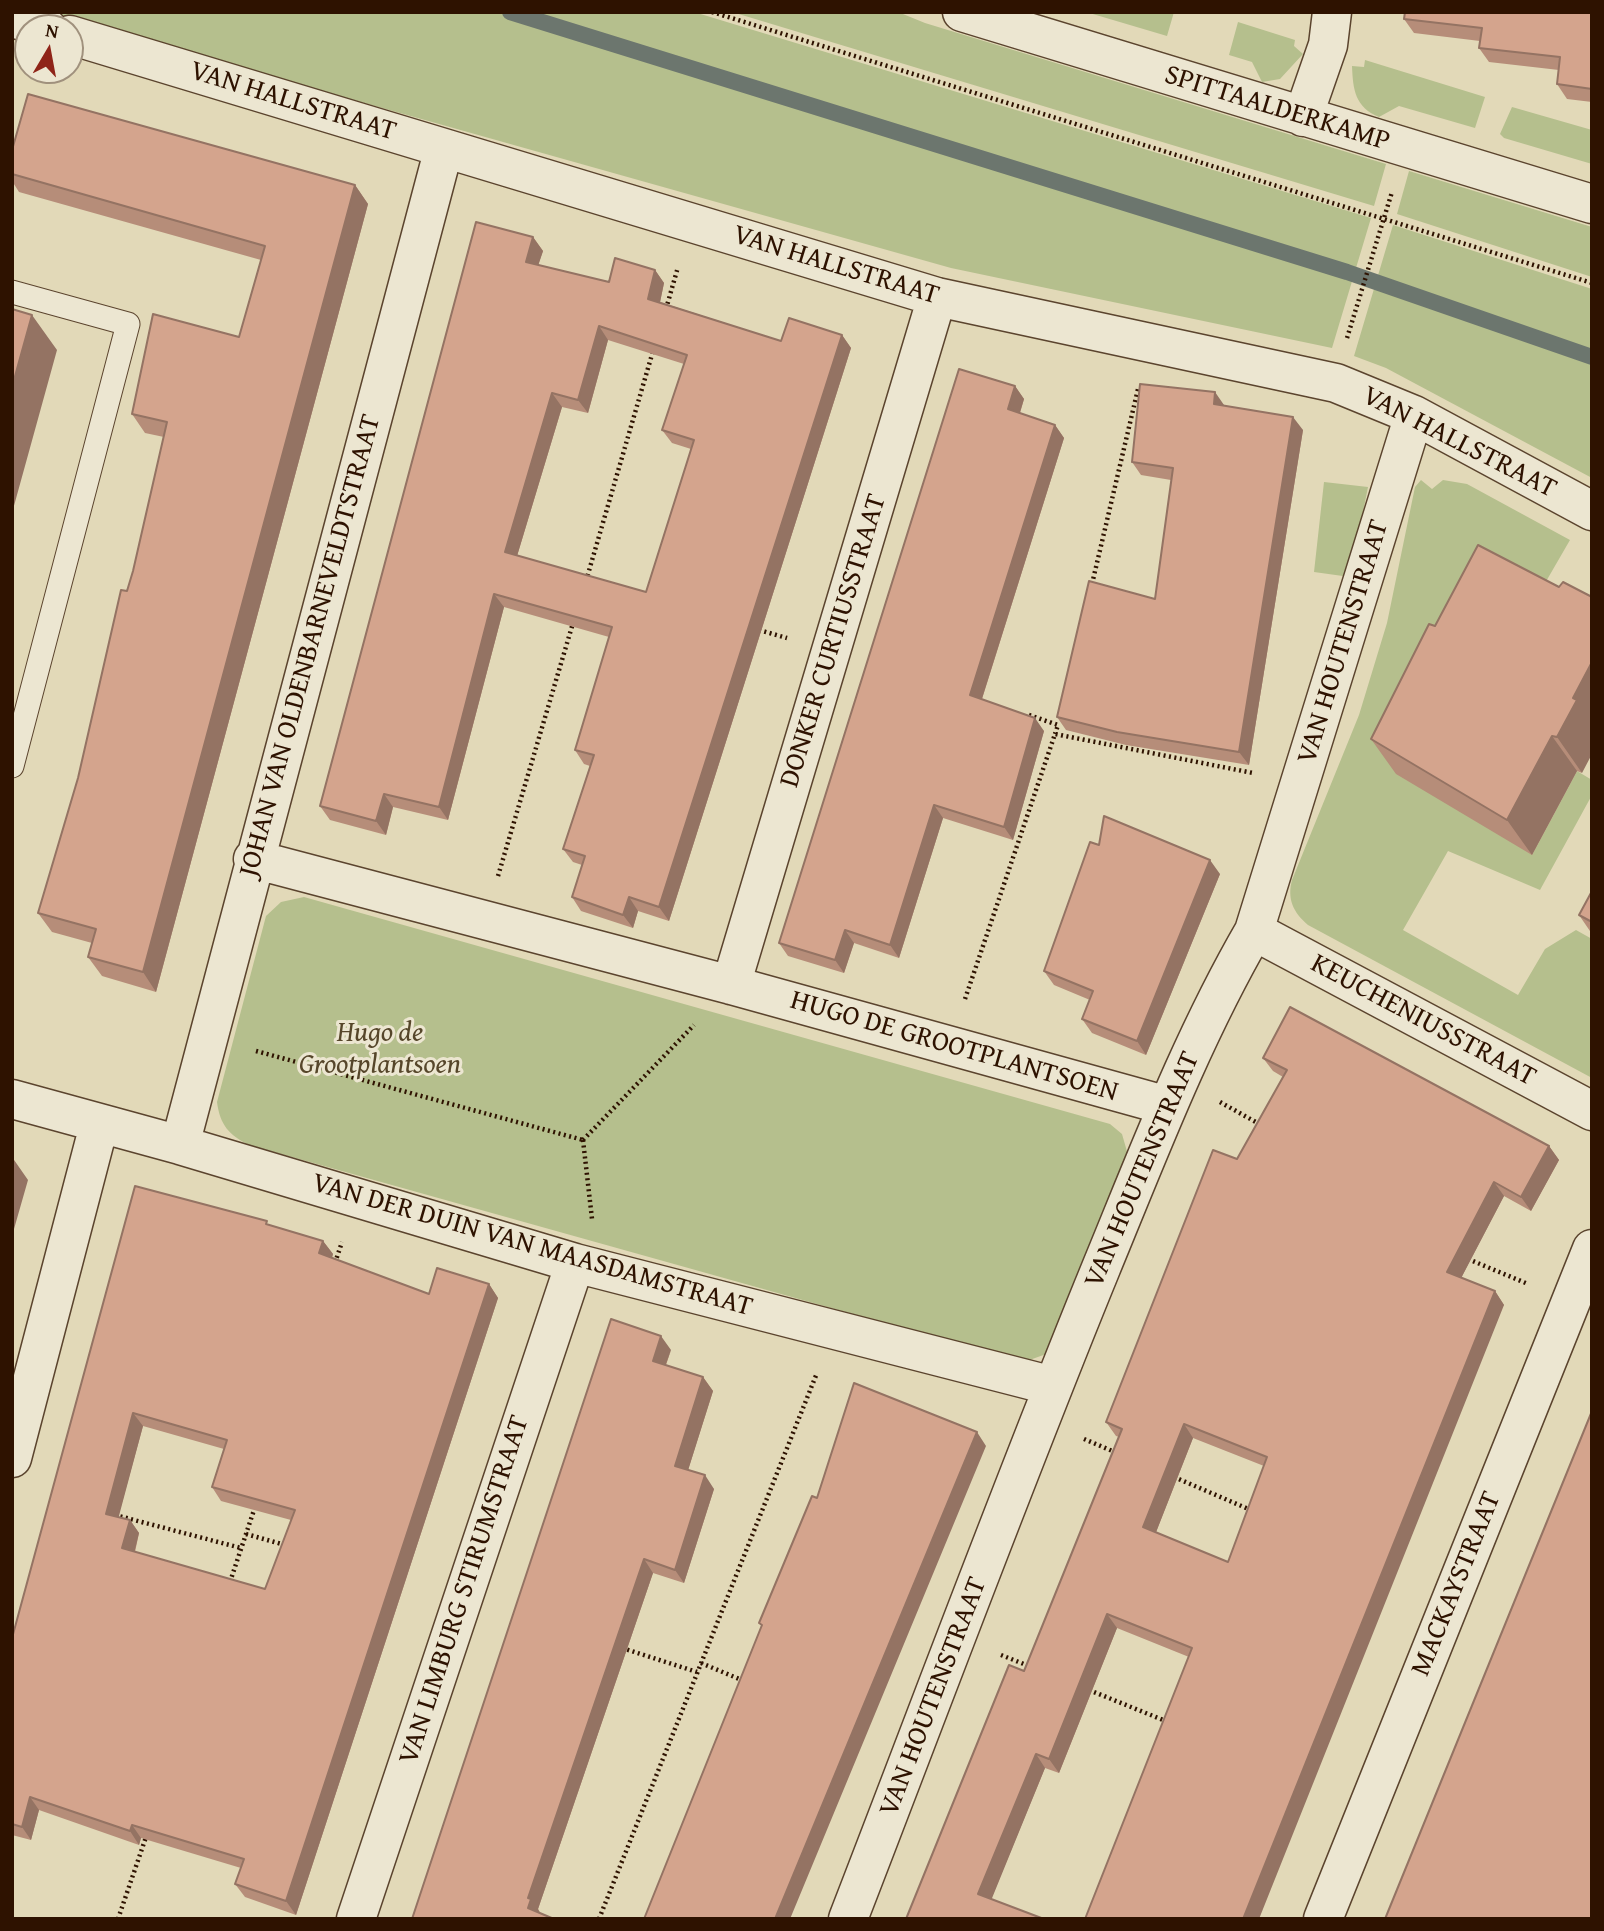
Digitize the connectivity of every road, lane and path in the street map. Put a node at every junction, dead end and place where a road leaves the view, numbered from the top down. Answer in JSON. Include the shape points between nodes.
{"nodes":[{"id":1,"x":712,"y":12,"type":"edge"},
{"id":2,"x":962,"y":12,"type":"edge"},
{"id":3,"x":1332,"y":12,"type":"edge"},
{"id":4,"x":84,"y":39,"type":"edge"},
{"id":5,"x":1303,"y":117,"type":"junction"},
{"id":6,"x":444,"y":148,"type":"junction"},
{"id":7,"x":1592,"y":204,"type":"edge"},
{"id":8,"x":691,"y":222,"type":"junction"},
{"id":9,"x":1379,"y":229,"type":"dead end"},
{"id":10,"x":1592,"y":284,"type":"edge"},
{"id":11,"x":12,"y":292,"type":"edge"},
{"id":12,"x":937,"y":297,"type":"junction"},
{"id":13,"x":664,"y":315,"type":"edge"},
{"id":14,"x":1353,"y":316,"type":"dead end"},
{"id":15,"x":656,"y":341,"type":"edge"},
{"id":16,"x":1149,"y":343,"type":"junction"},
{"id":17,"x":1414,"y":415,"type":"junction"},
{"id":18,"x":1592,"y":511,"type":"edge"},
{"id":19,"x":573,"y":574,"type":"edge"},
{"id":20,"x":586,"y":578,"type":"junction"},
{"id":21,"x":599,"y":582,"type":"edge"},
{"id":22,"x":582,"y":591,"type":"edge"},
{"id":23,"x":1090,"y":593,"type":"edge"},
{"id":24,"x":575,"y":618,"type":"edge"},
{"id":25,"x":756,"y":629,"type":"edge"},
{"id":26,"x":831,"y":652,"type":"junction"},
{"id":27,"x":1020,"y":712,"type":"edge"},
{"id":28,"x":1061,"y":712,"type":"edge"},
{"id":29,"x":1058,"y":725,"type":"junction"},
{"id":30,"x":1055,"y":734,"type":"junction"},
{"id":31,"x":12,"y":766,"type":"edge"},
{"id":32,"x":1257,"y":774,"type":"dead end"},
{"id":33,"x":253,"y":859,"type":"junction"},
{"id":34,"x":485,"y":920,"type":"junction"},
{"id":35,"x":1254,"y":931,"type":"junction"},
{"id":36,"x":720,"y":982,"type":"junction"},
{"id":37,"x":207,"y":1037,"type":"junction"},
{"id":38,"x":950,"y":1046,"type":"junction"},
{"id":39,"x":1174,"y":1093,"type":"junction"},
{"id":40,"x":12,"y":1099,"type":"edge"},
{"id":41,"x":1592,"y":1111,"type":"edge"},
{"id":42,"x":99,"y":1125,"type":"junction"},
{"id":43,"x":1264,"y":1127,"type":"edge"},
{"id":44,"x":583,"y":1140,"type":"junction"},
{"id":45,"x":180,"y":1145,"type":"junction"},
{"id":46,"x":357,"y":1198,"type":"junction"},
{"id":47,"x":1592,"y":1249,"type":"edge"},
{"id":48,"x":1460,"y":1256,"type":"edge"},
{"id":49,"x":582,"y":1264,"type":"junction"},
{"id":50,"x":331,"y":1275,"type":"edge"},
{"id":51,"x":1571,"y":1302,"type":"junction"},
{"id":52,"x":834,"y":1329,"type":"junction"},
{"id":53,"x":1046,"y":1403,"type":"junction"},
{"id":54,"x":12,"y":1458,"type":"edge"},
{"id":55,"x":1129,"y":1458,"type":"edge"},
{"id":56,"x":1167,"y":1475,"type":"edge"},
{"id":57,"x":259,"y":1495,"type":"edge"},
{"id":58,"x":1260,"y":1504,"type":"edge"},
{"id":59,"x":107,"y":1513,"type":"edge"},
{"id":60,"x":241,"y":1548,"type":"junction"},
{"id":61,"x":228,"y":1588,"type":"edge"},
{"id":62,"x":956,"y":1638,"type":"junction"},
{"id":63,"x":701,"y":1663,"type":"junction"},
{"id":64,"x":1033,"y":1668,"type":"edge"},
{"id":65,"x":751,"y":1684,"type":"edge"},
{"id":66,"x":1083,"y":1688,"type":"edge"},
{"id":67,"x":1170,"y":1731,"type":"edge"},
{"id":68,"x":149,"y":1826,"type":"edge"},
{"id":69,"x":118,"y":1919,"type":"edge"},
{"id":70,"x":356,"y":1919,"type":"edge"},
{"id":71,"x":599,"y":1919,"type":"edge"},
{"id":72,"x":849,"y":1919,"type":"edge"},
{"id":73,"x":1323,"y":1919,"type":"edge"}],
"edges":[{"from":1,"to":10,"type":"path"},
{"from":2,"to":5,"type":"street","name":"SPITTAALDERKAMP"},
{"from":3,"to":5,"type":"street","via":[[1328,45]]},
{"from":4,"to":6,"type":"street","name":"VAN HALLSTRAAT"},
{"from":5,"to":7,"type":"street","name":"SPITTAALDERKAMP"},
{"from":6,"to":8,"type":"street","name":"VAN HALLSTRAAT"},
{"from":6,"to":33,"type":"street","name":"JOHAN VAN OLDENBARNEVELDTSTRAAT"},
{"from":8,"to":12,"type":"street","name":"VAN HALLSTRAAT"},
{"from":8,"to":13,"type":"path"},
{"from":9,"to":14,"type":"path"},
{"from":11,"to":31,"type":"lane","via":[[128,324]]},
{"from":12,"to":16,"type":"street","name":"VAN HALLSTRAAT"},
{"from":12,"to":26,"type":"street","name":"DONKER CURTIUSSTRAAT"},
{"from":15,"to":20,"type":"path"},
{"from":16,"to":17,"type":"street","name":"VAN HALLSTRAAT","via":[[1336,383]]},
{"from":16,"to":23,"type":"path"},
{"from":17,"to":18,"type":"street","name":"VAN HALLSTRAAT"},
{"from":17,"to":35,"type":"street","name":"VAN HOUTENSTRAAT"},
{"from":19,"to":20,"type":"path"},
{"from":20,"to":21,"type":"path"},
{"from":20,"to":22,"type":"path"},
{"from":24,"to":34,"type":"path"},
{"from":25,"to":26,"type":"path"},
{"from":26,"to":36,"type":"street","name":"DONKER CURTIUSSTRAAT"},
{"from":27,"to":29,"type":"path"},
{"from":28,"to":29,"type":"path"},
{"from":29,"to":30,"type":"path"},
{"from":30,"to":32,"type":"path"},
{"from":30,"to":38,"type":"path"},
{"from":33,"to":34,"type":"street","name":"HUGO DE GROOTPLANTSOEN"},
{"from":33,"to":37,"type":"street","name":"JOHAN VAN OLDENBARNEVELDTSTRAAT"},
{"from":34,"to":36,"type":"street","name":"HUGO DE GROOTPLANTSOEN"},
{"from":35,"to":39,"type":"street","name":"VAN HOUTENSTRAAT","via":[[1219,991]]},
{"from":35,"to":41,"type":"street","name":"KEUCHENIUSSTRAAT"},
{"from":36,"to":38,"type":"street","name":"HUGO DE GROOTPLANTSOEN"},
{"from":36,"to":44,"type":"path","via":[[693,1027]]},
{"from":37,"to":44,"type":"path"},
{"from":37,"to":45,"type":"street","name":"JOHAN VAN OLDENBARNEVELDTSTRAAT"},
{"from":38,"to":39,"type":"street","name":"HUGO DE GROOTPLANTSOEN"},
{"from":39,"to":43,"type":"path"},
{"from":39,"to":53,"type":"street","name":"VAN HOUTENSTRAAT"},
{"from":40,"to":42,"type":"street","name":"VAN DER DUIN VAN MAASDAMSTRAAT"},
{"from":42,"to":45,"type":"street","name":"VAN DER DUIN VAN MAASDAMSTRAAT"},
{"from":42,"to":54,"type":"street"},
{"from":44,"to":49,"type":"path","via":[[595,1241]]},
{"from":45,"to":46,"type":"street","name":"VAN DER DUIN VAN MAASDAMSTRAAT"},
{"from":46,"to":49,"type":"street","name":"VAN DER DUIN VAN MAASDAMSTRAAT"},
{"from":46,"to":50,"type":"path"},
{"from":47,"to":51,"type":"street","name":"MACKAYSTRAAT"},
{"from":48,"to":51,"type":"path"},
{"from":49,"to":52,"type":"street","name":"VAN DER DUIN VAN MAASDAMSTRAAT"},
{"from":49,"to":70,"type":"street","name":"VAN LIMBURG STIRUMSTRAAT"},
{"from":51,"to":73,"type":"street","name":"MACKAYSTRAAT"},
{"from":52,"to":53,"type":"street","name":"VAN DER DUIN VAN MAASDAMSTRAAT"},
{"from":52,"to":63,"type":"path"},
{"from":53,"to":55,"type":"path"},
{"from":53,"to":62,"type":"street","name":"VAN HOUTENSTRAAT"},
{"from":56,"to":58,"type":"path","via":[[1257,1513]]},
{"from":57,"to":60,"type":"path"},
{"from":59,"to":60,"type":"path"},
{"from":60,"to":61,"type":"path"},
{"from":62,"to":64,"type":"path"},
{"from":62,"to":72,"type":"street","name":"VAN HOUTENSTRAAT"},
{"from":63,"to":65,"type":"path"},
{"from":63,"to":71,"type":"path"},
{"from":66,"to":67,"type":"path","via":[[1172,1724]]},
{"from":68,"to":69,"type":"path"}]}
